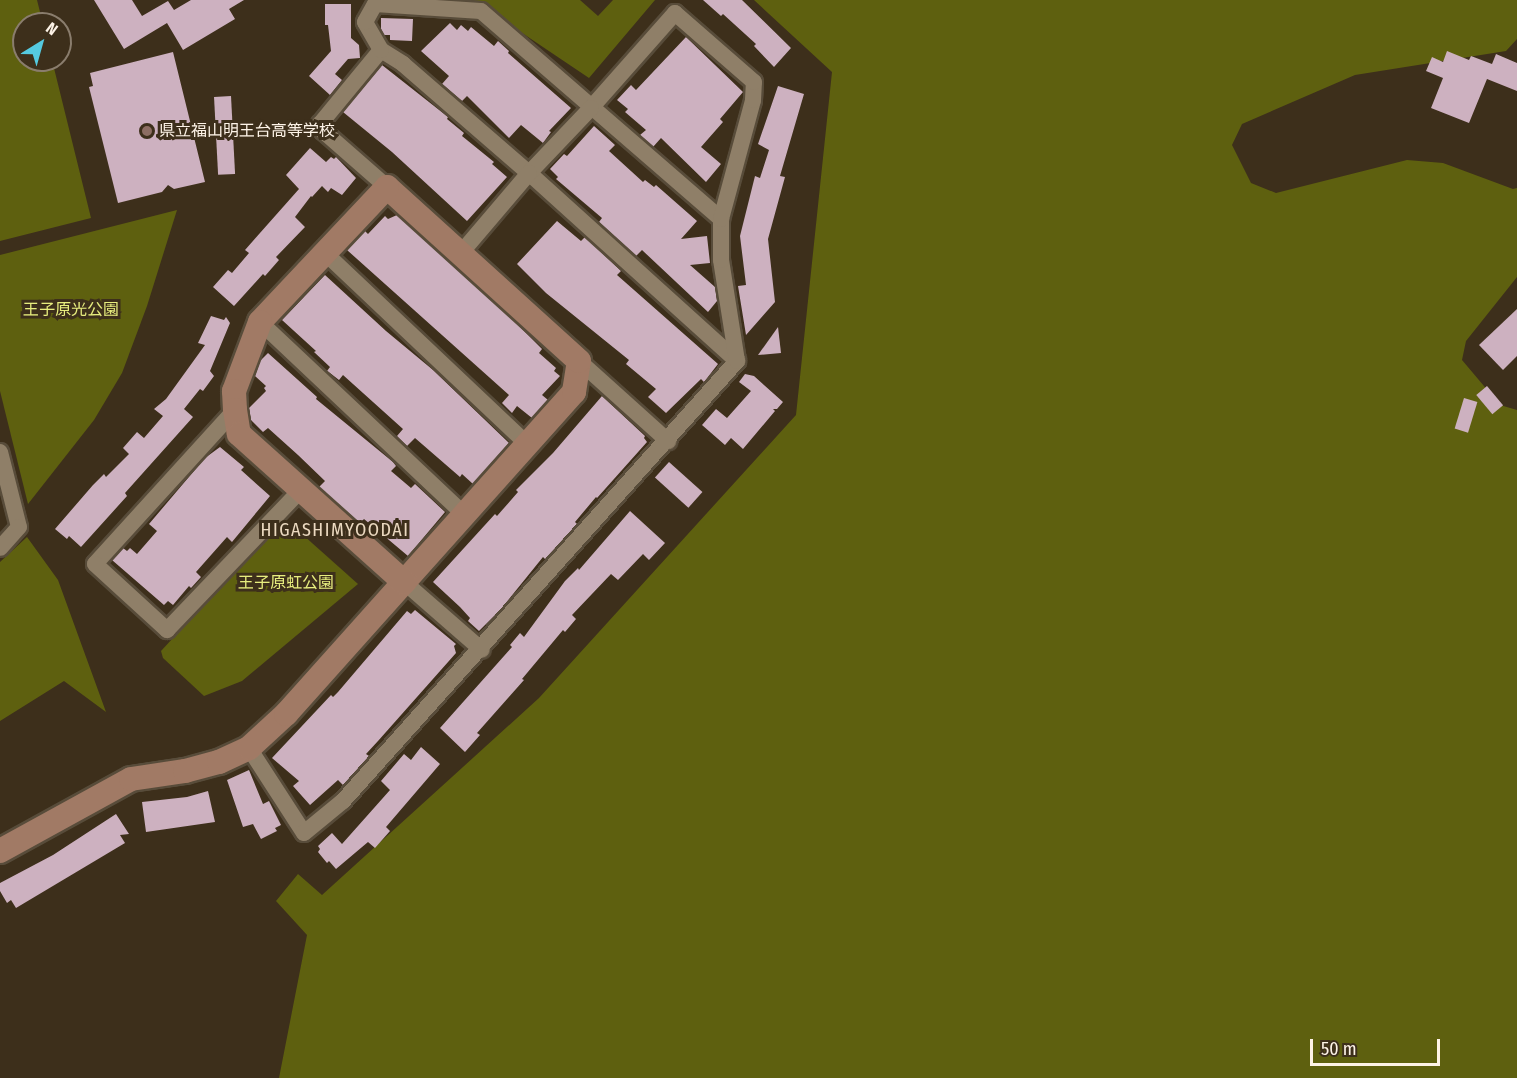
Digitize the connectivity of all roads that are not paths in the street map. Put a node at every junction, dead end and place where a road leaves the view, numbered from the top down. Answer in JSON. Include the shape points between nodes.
{"nodes":[{"id":1,"x":381,"y":50,"type":"junction"},
{"id":2,"x":591,"y":108,"type":"junction"},
{"id":3,"x":529,"y":173,"type":"junction"},
{"id":4,"x":387,"y":187,"type":"junction"},
{"id":5,"x":721,"y":219,"type":"junction"},
{"id":6,"x":323,"y":251,"type":"junction"},
{"id":7,"x":461,"y":253,"type":"junction"},
{"id":8,"x":260,"y":322,"type":"junction"},
{"id":9,"x":579,"y":361,"type":"junction"},
{"id":10,"x":737,"y":361,"type":"junction"},
{"id":11,"x":235,"y":410,"type":"junction"},
{"id":12,"x":668,"y":441,"type":"junction"},
{"id":13,"x":528,"y":445,"type":"junction"},
{"id":14,"x":0,"y":452,"type":"edge"},
{"id":15,"x":301,"y":490,"type":"junction"},
{"id":16,"x":465,"y":515,"type":"junction"},
{"id":17,"x":0,"y":548,"type":"edge"},
{"id":18,"x":404,"y":582,"type":"junction"},
{"id":19,"x":482,"y":650,"type":"junction"},
{"id":20,"x":249,"y":748,"type":"junction"},
{"id":21,"x":0,"y":851,"type":"edge"}],
"edges":[{"from":1,"to":2,"type":"street","via":[[365,22],[375,4],[481,11]]},
{"from":1,"to":3,"type":"street","via":[[403,64]]},
{"from":1,"to":4,"type":"street","via":[[320,124],[323,131]]},
{"from":2,"to":3,"type":"street"},
{"from":2,"to":5,"type":"street"},
{"from":2,"to":5,"type":"street","via":[[675,13],[754,82],[753,100]]},
{"from":3,"to":7,"type":"street"},
{"from":3,"to":10,"type":"street"},
{"from":4,"to":6,"type":"street"},
{"from":4,"to":7,"type":"street"},
{"from":5,"to":10,"type":"street","via":[[721,260]]},
{"from":6,"to":8,"type":"street"},
{"from":6,"to":13,"type":"street"},
{"from":7,"to":9,"type":"street"},
{"from":8,"to":11,"type":"street","via":[[234,392]]},
{"from":8,"to":16,"type":"street"},
{"from":9,"to":12,"type":"street"},
{"from":9,"to":13,"type":"street","via":[[574,392]]},
{"from":10,"to":12,"type":"street"},
{"from":11,"to":15,"type":"street","via":[[239,434]]},
{"from":11,"to":15,"type":"street","via":[[95,564],[166,630]]},
{"from":12,"to":19,"type":"street"},
{"from":13,"to":16,"type":"street"},
{"from":14,"to":17,"type":"street","via":[[19,527]]},
{"from":15,"to":18,"type":"street"},
{"from":16,"to":18,"type":"street"},
{"from":18,"to":19,"type":"street"},
{"from":18,"to":20,"type":"street","via":[[286,714]]},
{"from":19,"to":20,"type":"street","via":[[343,801],[304,832]]},
{"from":20,"to":21,"type":"street","via":[[219,762],[185,771],[131,779]]}]}
